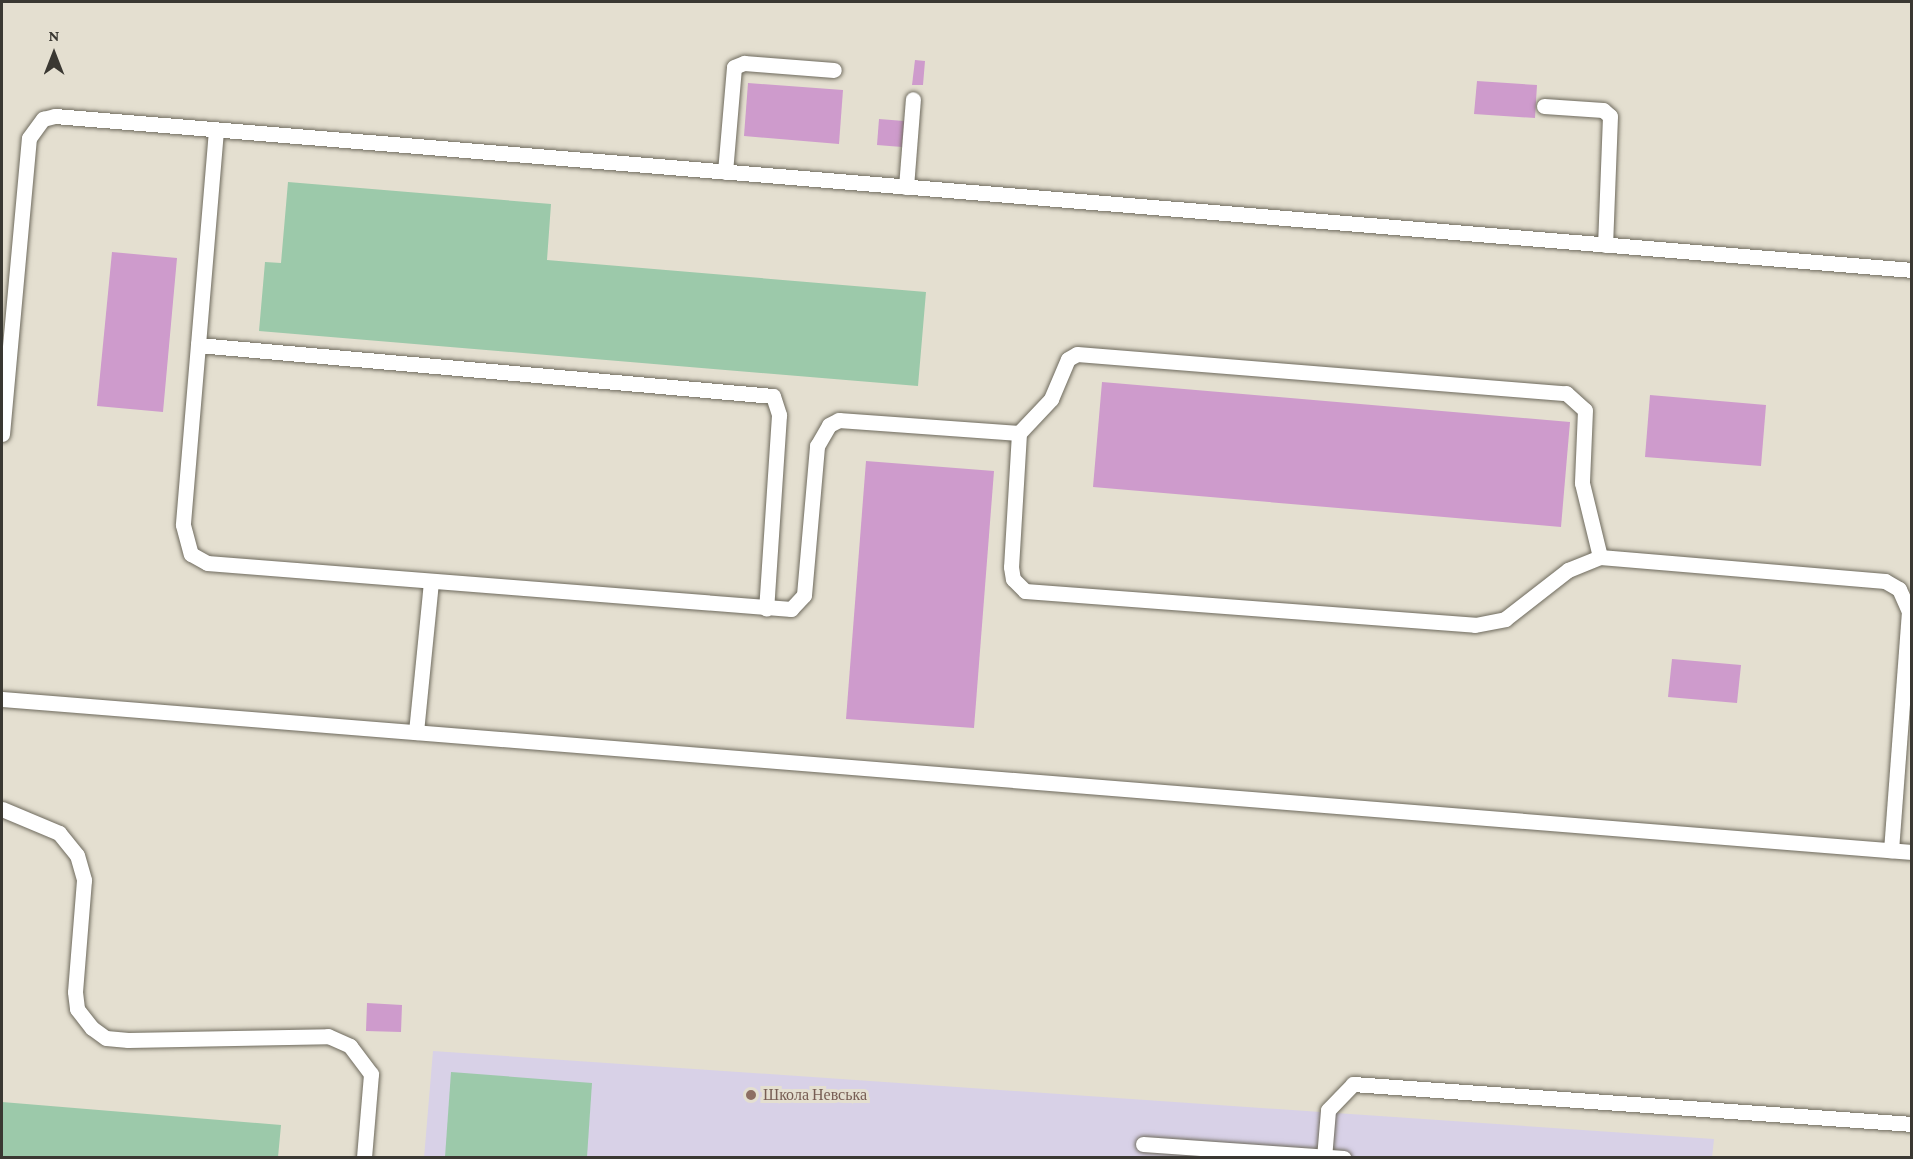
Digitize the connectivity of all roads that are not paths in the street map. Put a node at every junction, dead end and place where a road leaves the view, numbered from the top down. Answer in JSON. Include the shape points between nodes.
{"nodes":[{"id":1,"x":834,"y":70,"type":"dead end"},
{"id":2,"x":913,"y":99,"type":"dead end"},
{"id":3,"x":1544,"y":106,"type":"dead end"},
{"id":4,"x":216,"y":130,"type":"junction"},
{"id":5,"x":725,"y":172,"type":"junction"},
{"id":6,"x":906,"y":187,"type":"junction"},
{"id":7,"x":1605,"y":245,"type":"junction"},
{"id":8,"x":1911,"y":270,"type":"edge"},
{"id":9,"x":198,"y":345,"type":"junction"},
{"id":10,"x":1019,"y":433,"type":"junction"},
{"id":11,"x":2,"y":434,"type":"edge"},
{"id":12,"x":1600,"y":557,"type":"junction"},
{"id":13,"x":431,"y":582,"type":"junction"},
{"id":14,"x":766,"y":609,"type":"junction"},
{"id":15,"x":2,"y":699,"type":"edge"},
{"id":16,"x":416,"y":732,"type":"junction"},
{"id":17,"x":2,"y":809,"type":"edge"},
{"id":18,"x":1891,"y":850,"type":"junction"},
{"id":19,"x":1911,"y":852,"type":"edge"},
{"id":20,"x":1911,"y":1124,"type":"edge"},
{"id":21,"x":1143,"y":1144,"type":"dead end"},
{"id":22,"x":1324,"y":1157,"type":"edge"},
{"id":23,"x":364,"y":1158,"type":"edge"},
{"id":24,"x":1344,"y":1158,"type":"edge"}],
"edges":[{"from":1,"to":5,"type":"lane","via":[[744,63],[734,67]]},
{"from":2,"to":6,"type":"lane"},
{"from":3,"to":7,"type":"lane","via":[[1603,110],[1610,116]]},
{"from":4,"to":5,"type":"lane"},
{"from":4,"to":9,"type":"lane"},
{"from":4,"to":11,"type":"lane","via":[[55,116],[35,126],[28,138]]},
{"from":5,"to":6,"type":"lane"},
{"from":6,"to":7,"type":"lane"},
{"from":7,"to":8,"type":"lane"},
{"from":9,"to":13,"type":"lane","via":[[183,525],[191,554],[207,563]]},
{"from":9,"to":14,"type":"lane","via":[[774,396],[779,415]]},
{"from":10,"to":12,"type":"lane","via":[[1011,567],[1013,579],[1025,591],[1475,625],[1505,619],[1568,570]]},
{"from":10,"to":12,"type":"lane","via":[[1051,399],[1068,359],[1077,354],[1566,393],[1585,410],[1582,483]]},
{"from":10,"to":14,"type":"lane","via":[[839,420],[829,425],[817,446],[804,595],[791,609]]},
{"from":12,"to":18,"type":"lane","via":[[1885,581],[1899,589],[1909,611]]},
{"from":13,"to":14,"type":"lane"},
{"from":13,"to":16,"type":"lane"},
{"from":15,"to":16,"type":"lane"},
{"from":16,"to":18,"type":"lane"},
{"from":17,"to":23,"type":"lane","via":[[59,833],[77,855],[84,880],[75,992],[77,1010],[92,1028],[106,1038],[128,1040],[284,1033],[336,1039],[366,1061],[371,1074]]},
{"from":18,"to":19,"type":"lane"},
{"from":20,"to":22,"type":"lane","via":[[1353,1084],[1328,1110]]},
{"from":21,"to":22,"type":"lane"},
{"from":22,"to":24,"type":"lane"}]}
